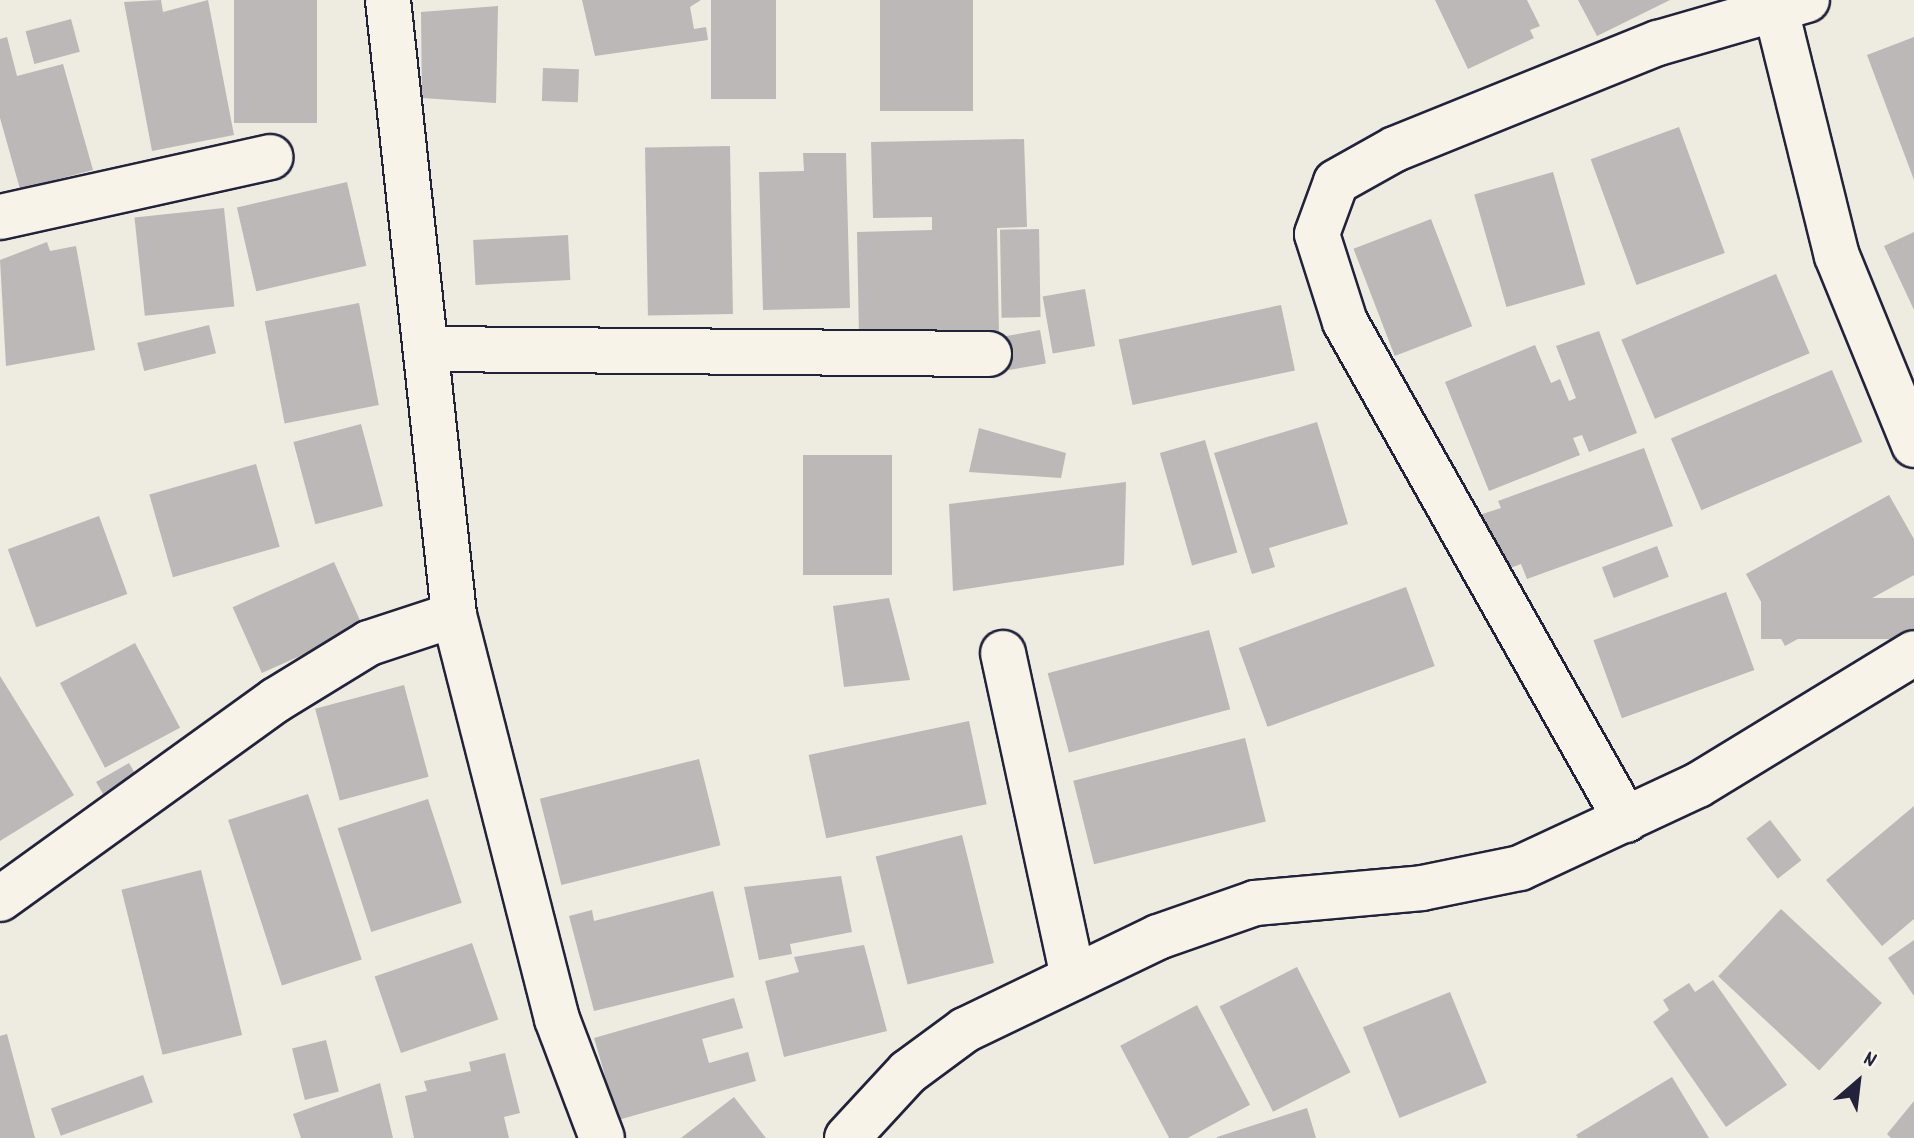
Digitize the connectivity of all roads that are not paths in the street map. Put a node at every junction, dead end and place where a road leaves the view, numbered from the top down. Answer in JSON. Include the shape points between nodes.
{"nodes":[{"id":1,"x":388,"y":0,"type":"edge"},
{"id":2,"x":1792,"y":5,"type":"edge"},
{"id":3,"x":270,"y":157,"type":"dead end"},
{"id":4,"x":0,"y":217,"type":"edge"},
{"id":5,"x":428,"y":349,"type":"junction"},
{"id":6,"x":989,"y":354,"type":"dead end"},
{"id":7,"x":1914,"y":445,"type":"edge"},
{"id":8,"x":454,"y":615,"type":"junction"},
{"id":9,"x":1003,"y":653,"type":"dead end"},
{"id":10,"x":1914,"y":653,"type":"edge"},
{"id":11,"x":1626,"y":820,"type":"junction"},
{"id":12,"x":0,"y":899,"type":"edge"},
{"id":13,"x":1073,"y":978,"type":"junction"},
{"id":14,"x":602,"y":1138,"type":"edge"},
{"id":15,"x":847,"y":1138,"type":"edge"}],
"edges":[{"from":1,"to":5,"type":"street"},
{"from":2,"to":7,"type":"street","via":[[1837,256]]},
{"from":2,"to":11,"type":"street","via":[[1658,43],[1395,149],[1336,182],[1317,234],[1345,322]]},
{"from":3,"to":4,"type":"street"},
{"from":5,"to":6,"type":"street"},
{"from":5,"to":8,"type":"street"},
{"from":8,"to":12,"type":"street","via":[[369,643],[276,700]]},
{"from":8,"to":14,"type":"street","via":[[557,1019]]},
{"from":9,"to":13,"type":"street"},
{"from":10,"to":11,"type":"street","via":[[1698,785]]},
{"from":11,"to":13,"type":"street","via":[[1520,868],[1422,888],[1255,903]]},
{"from":13,"to":15,"type":"street","via":[[965,1030],[908,1072]]}]}
